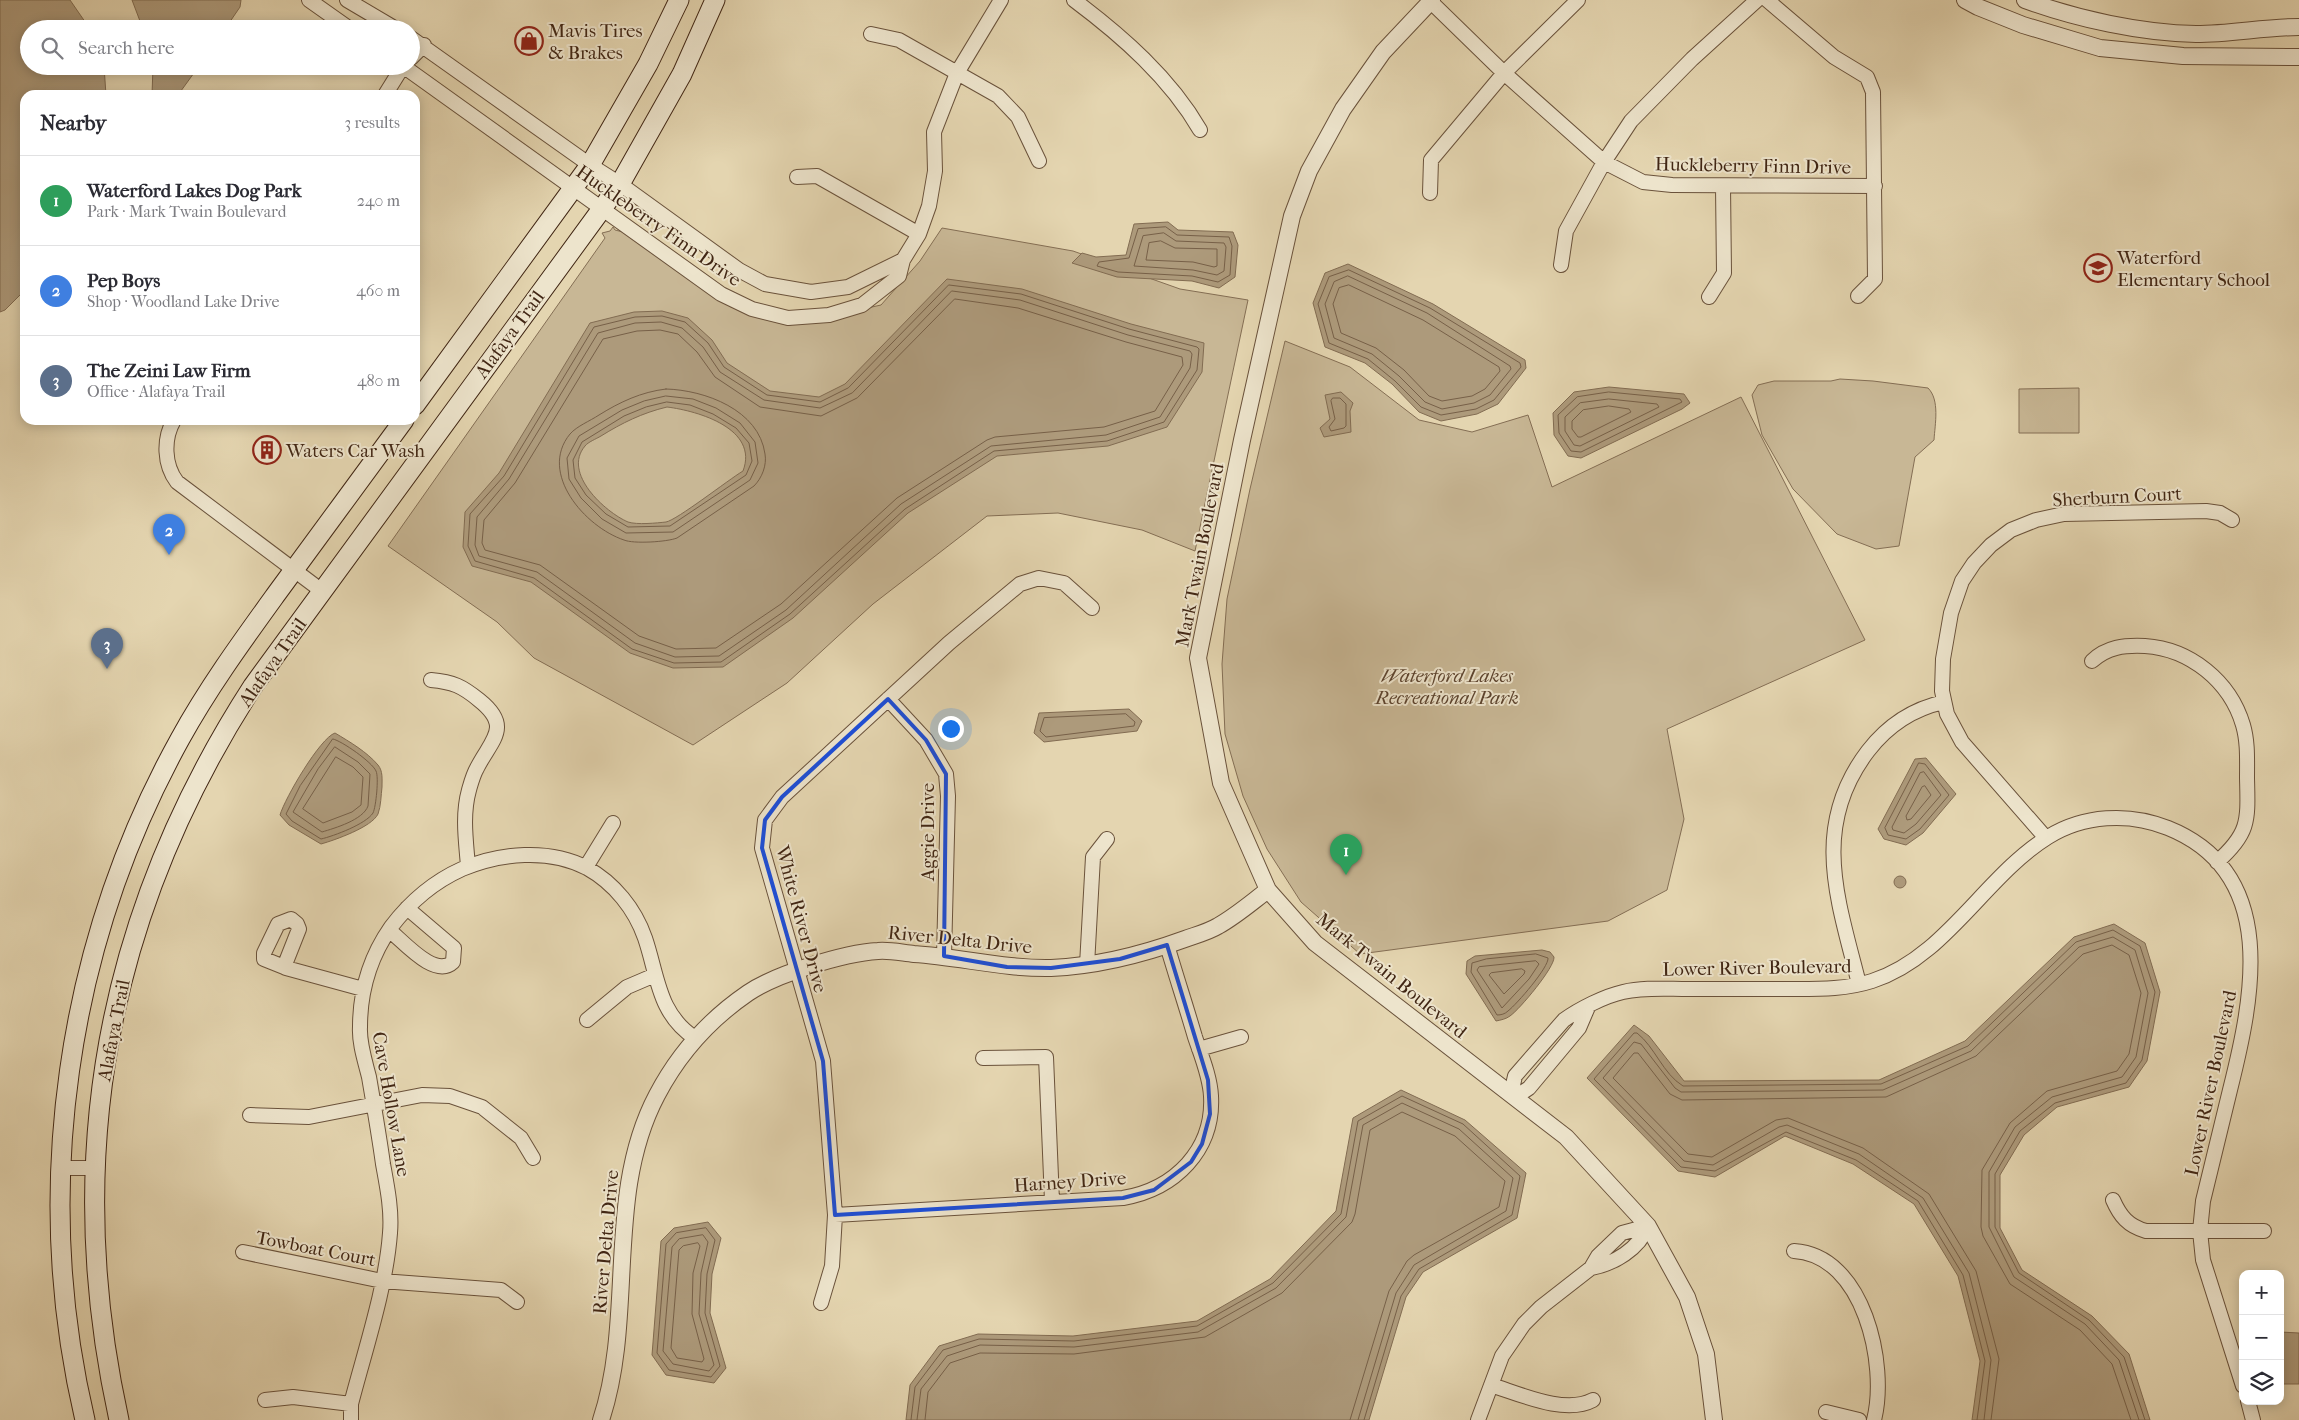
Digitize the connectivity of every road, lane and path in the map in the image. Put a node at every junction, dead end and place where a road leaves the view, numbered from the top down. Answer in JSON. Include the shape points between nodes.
{"nodes":[{"id":1,"x":309,"y":0,"type":"edge"},
{"id":2,"x":347,"y":0,"type":"edge"},
{"id":3,"x":679,"y":0,"type":"edge"},
{"id":4,"x":715,"y":0,"type":"edge"},
{"id":5,"x":1002,"y":0,"type":"edge"},
{"id":6,"x":1074,"y":0,"type":"edge"},
{"id":7,"x":1578,"y":0,"type":"edge"},
{"id":8,"x":1756,"y":0,"type":"edge"},
{"id":9,"x":1767,"y":0,"type":"edge"},
{"id":10,"x":1965,"y":0,"type":"edge"},
{"id":11,"x":2025,"y":0,"type":"edge"},
{"id":12,"x":1431,"y":1,"type":"edge"},
{"id":13,"x":337,"y":20,"type":"edge"},
{"id":14,"x":381,"y":20,"type":"edge"},
{"id":15,"x":2299,"y":26,"type":"edge"},
{"id":16,"x":871,"y":34,"type":"dead end"},
{"id":17,"x":420,"y":43,"type":"edge"},
{"id":18,"x":424,"y":45,"type":"junction"},
{"id":19,"x":420,"y":49,"type":"edge"},
{"id":20,"x":2299,"y":57,"type":"edge"},
{"id":21,"x":956,"y":73,"type":"junction"},
{"id":22,"x":1504,"y":73,"type":"junction"},
{"id":23,"x":397,"y":75,"type":"edge"},
{"id":24,"x":415,"y":75,"type":"edge"},
{"id":25,"x":387,"y":90,"type":"edge"},
{"id":26,"x":1200,"y":130,"type":"dead end"},
{"id":27,"x":1039,"y":161,"type":"dead end"},
{"id":28,"x":1604,"y":162,"type":"junction"},
{"id":29,"x":590,"y":165,"type":"junction"},
{"id":30,"x":797,"y":177,"type":"dead end"},
{"id":31,"x":620,"y":184,"type":"junction"},
{"id":32,"x":1723,"y":186,"type":"junction"},
{"id":33,"x":1875,"y":186,"type":"junction"},
{"id":34,"x":573,"y":189,"type":"junction"},
{"id":35,"x":1430,"y":193,"type":"dead end"},
{"id":36,"x":601,"y":209,"type":"junction"},
{"id":37,"x":919,"y":234,"type":"junction"},
{"id":38,"x":902,"y":260,"type":"junction"},
{"id":39,"x":1561,"y":265,"type":"dead end"},
{"id":40,"x":1858,"y":296,"type":"dead end"},
{"id":41,"x":1709,"y":298,"type":"dead end"},
{"id":42,"x":420,"y":398,"type":"edge"},
{"id":43,"x":172,"y":425,"type":"edge"},
{"id":44,"x":400,"y":425,"type":"edge"},
{"id":45,"x":2232,"y":520,"type":"dead end"},
{"id":46,"x":294,"y":569,"type":"junction"},
{"id":47,"x":322,"y":591,"type":"junction"},
{"id":48,"x":1092,"y":608,"type":"dead end"},
{"id":49,"x":2092,"y":661,"type":"dead end"},
{"id":50,"x":431,"y":680,"type":"dead end"},
{"id":51,"x":888,"y":699,"type":"junction"},
{"id":52,"x":1944,"y":702,"type":"junction"},
{"id":53,"x":613,"y":823,"type":"dead end"},
{"id":54,"x":2046,"y":838,"type":"junction"},
{"id":55,"x":1107,"y":840,"type":"dead end"},
{"id":56,"x":2217,"y":862,"type":"junction"},
{"id":57,"x":468,"y":866,"type":"junction"},
{"id":58,"x":586,"y":867,"type":"junction"},
{"id":59,"x":1268,"y":890,"type":"junction"},
{"id":60,"x":407,"y":908,"type":"junction"},
{"id":61,"x":389,"y":930,"type":"junction"},
{"id":62,"x":1167,"y":946,"type":"junction"},
{"id":63,"x":944,"y":956,"type":"junction"},
{"id":64,"x":1088,"y":965,"type":"junction"},
{"id":65,"x":284,"y":967,"type":"junction"},
{"id":66,"x":796,"y":971,"type":"junction"},
{"id":67,"x":655,"y":975,"type":"junction"},
{"id":68,"x":1859,"y":984,"type":"junction"},
{"id":69,"x":363,"y":989,"type":"junction"},
{"id":70,"x":587,"y":1020,"type":"dead end"},
{"id":71,"x":1241,"y":1037,"type":"dead end"},
{"id":72,"x":695,"y":1038,"type":"junction"},
{"id":73,"x":1199,"y":1049,"type":"junction"},
{"id":74,"x":983,"y":1058,"type":"dead end"},
{"id":75,"x":1511,"y":1094,"type":"junction"},
{"id":76,"x":374,"y":1106,"type":"junction"},
{"id":77,"x":250,"y":1115,"type":"dead end"},
{"id":78,"x":533,"y":1158,"type":"dead end"},
{"id":79,"x":60,"y":1168,"type":"junction"},
{"id":80,"x":94,"y":1168,"type":"junction"},
{"id":81,"x":2113,"y":1200,"type":"dead end"},
{"id":82,"x":1052,"y":1201,"type":"junction"},
{"id":83,"x":835,"y":1215,"type":"junction"},
{"id":84,"x":1648,"y":1226,"type":"junction"},
{"id":85,"x":2200,"y":1231,"type":"junction"},
{"id":86,"x":2264,"y":1231,"type":"dead end"},
{"id":87,"x":1794,"y":1251,"type":"dead end"},
{"id":88,"x":243,"y":1252,"type":"dead end"},
{"id":89,"x":382,"y":1281,"type":"junction"},
{"id":90,"x":517,"y":1302,"type":"dead end"},
{"id":91,"x":821,"y":1303,"type":"dead end"},
{"id":92,"x":2239,"y":1373,"type":"edge"},
{"id":93,"x":1491,"y":1385,"type":"junction"},
{"id":94,"x":264,"y":1400,"type":"dead end"},
{"id":95,"x":1593,"y":1400,"type":"dead end"},
{"id":96,"x":351,"y":1404,"type":"junction"},
{"id":97,"x":2249,"y":1405,"type":"edge"},
{"id":98,"x":1826,"y":1412,"type":"dead end"},
{"id":99,"x":85,"y":1420,"type":"edge"},
{"id":100,"x":119,"y":1420,"type":"edge"},
{"id":101,"x":351,"y":1420,"type":"edge"},
{"id":102,"x":602,"y":1420,"type":"edge"},
{"id":103,"x":1478,"y":1420,"type":"edge"},
{"id":104,"x":1714,"y":1420,"type":"edge"},
{"id":105,"x":1859,"y":1420,"type":"edge"},
{"id":106,"x":1874,"y":1420,"type":"edge"},
{"id":107,"x":2254,"y":1420,"type":"edge"}],
"edges":[{"from":1,"to":13,"type":"street"},
{"from":2,"to":14,"type":"street"},
{"from":3,"to":29,"type":"main road","name":"Alafaya Trail","via":[[648,64]]},
{"from":4,"to":31,"type":"main road","name":"Alafaya Trail","via":[[682,74]]},
{"from":5,"to":21,"type":"street","name":"Huckleberry Finn Drive"},
{"from":6,"to":26,"type":"street","via":[[1138,53],[1186,106]]},
{"from":7,"to":22,"type":"street"},
{"from":8,"to":28,"type":"street","via":[[1630,121]]},
{"from":9,"to":33,"type":"street","via":[[1834,57],[1867,77],[1873,92]]},
{"from":10,"to":20,"type":"street","via":[[2024,25],[2100,48],[2173,56]]},
{"from":11,"to":15,"type":"street","via":[[2114,25],[2176,32],[2208,33]]},
{"from":12,"to":22,"type":"street","name":"Huckleberry Finn Drive"},
{"from":12,"to":59,"type":"street","name":"Mark Twain Boulevard","via":[[1383,52],[1343,109],[1309,171],[1292,216],[1198,658],[1222,783]]},
{"from":16,"to":21,"type":"street","via":[[900,40]]},
{"from":17,"to":18,"type":"street","name":"Huckleberry Finn Drive"},
{"from":18,"to":19,"type":"street"},
{"from":18,"to":29,"type":"street","name":"Huckleberry Finn Drive"},
{"from":21,"to":27,"type":"street","via":[[998,96],[1018,117]]},
{"from":21,"to":37,"type":"street","name":"Huckleberry Finn Drive","via":[[934,132],[935,171],[929,206]]},
{"from":22,"to":28,"type":"street","name":"Huckleberry Finn Drive"},
{"from":22,"to":35,"type":"street","via":[[1431,160]]},
{"from":23,"to":25,"type":"street"},
{"from":24,"to":34,"type":"street","name":"Huckleberry Finn Drive"},
{"from":28,"to":32,"type":"street","name":"Huckleberry Finn Drive","via":[[1643,182]]},
{"from":28,"to":39,"type":"street","via":[[1566,231]]},
{"from":29,"to":31,"type":"street","name":"Huckleberry Finn Drive"},
{"from":29,"to":34,"type":"main road","name":"Alafaya Trail"},
{"from":30,"to":37,"type":"street","via":[[817,176]]},
{"from":31,"to":36,"type":"main road","name":"Alafaya Trail"},
{"from":31,"to":38,"type":"street","name":"Huckleberry Finn Drive","via":[[738,270],[765,284],[811,292],[848,287]]},
{"from":32,"to":33,"type":"street","name":"Huckleberry Finn Drive"},
{"from":32,"to":41,"type":"street","via":[[1724,273]]},
{"from":33,"to":40,"type":"street","via":[[1875,279]]},
{"from":34,"to":36,"type":"street","name":"Huckleberry Finn Drive"},
{"from":34,"to":42,"type":"main road","name":"Alafaya Trail"},
{"from":36,"to":38,"type":"street","name":"Huckleberry Finn Drive","via":[[721,294],[752,309],[788,318],[828,315],[862,305],[899,276]]},
{"from":36,"to":47,"type":"main road","name":"Alafaya Trail"},
{"from":37,"to":38,"type":"street","name":"Huckleberry Finn Drive"},
{"from":43,"to":46,"type":"street","via":[[166,456],[170,473]]},
{"from":44,"to":46,"type":"main road","name":"Alafaya Trail"},
{"from":45,"to":52,"type":"street","name":"Sherburn Court","via":[[2206,511],[2064,514],[2011,530],[1982,554],[1958,591],[1943,659]]},
{"from":46,"to":47,"type":"street"},
{"from":46,"to":79,"type":"main road","name":"Alafaya Trail","via":[[195,713],[160,776],[126,853],[100,929],[80,1008],[67,1088]]},
{"from":47,"to":80,"type":"main road","name":"Alafaya Trail","via":[[230,722],[192,791],[159,864],[133,937],[114,1013],[101,1091]]},
{"from":48,"to":51,"type":"street","name":"White River Drive","via":[[1064,583],[1039,578],[1020,584]]},
{"from":49,"to":56,"type":"street","via":[[2104,652],[2120,647],[2168,650],[2198,664],[2230,697],[2245,735],[2248,813],[2241,837]]},
{"from":50,"to":57,"type":"street","via":[[452,682],[468,691],[495,715],[498,731],[476,768],[468,792],[464,826]]},
{"from":51,"to":63,"type":"street","name":"Aggie Drive","via":[[926,740],[946,774]]},
{"from":51,"to":66,"type":"street","name":"White River Drive","via":[[782,797],[765,820],[762,848]]},
{"from":52,"to":54,"type":"street","name":"Sherburn Court","via":[[1962,742]]},
{"from":52,"to":68,"type":"street","via":[[1915,710],[1880,738],[1854,771],[1839,807],[1833,838],[1834,878]]},
{"from":53,"to":58,"type":"street"},
{"from":54,"to":56,"type":"street","name":"Lower River Boulevard","via":[[2081,823],[2109,818],[2138,819],[2182,834]]},
{"from":54,"to":68,"type":"street","name":"Lower River Boulevard","via":[[1915,959],[1884,977]]},
{"from":55,"to":64,"type":"street","via":[[1093,857]]},
{"from":56,"to":85,"type":"street","name":"Lower River Boulevard","via":[[2233,884],[2248,922],[2250,986],[2246,1022],[2203,1201]]},
{"from":57,"to":58,"type":"street","name":"Cave Hollow Lane","via":[[511,855],[532,855],[553,857]]},
{"from":57,"to":60,"type":"street","name":"Cave Hollow Lane","via":[[426,890]]},
{"from":58,"to":67,"type":"street","name":"Cave Hollow Lane","via":[[612,886],[634,915],[646,940]]},
{"from":59,"to":62,"type":"street","name":"River Delta Drive","via":[[1218,926]]},
{"from":59,"to":75,"type":"street","name":"Mark Twain Boulevard","via":[[1315,943]]},
{"from":60,"to":61,"type":"street","name":"Cave Hollow Lane"},
{"from":60,"to":61,"type":"street","via":[[454,948],[453,962],[444,968],[433,966]]},
{"from":61,"to":69,"type":"street","name":"Cave Hollow Lane","via":[[375,954]]},
{"from":62,"to":64,"type":"street","name":"River Delta Drive"},
{"from":62,"to":73,"type":"street","name":"Harney Drive"},
{"from":63,"to":64,"type":"street","name":"River Delta Drive","via":[[1007,967]]},
{"from":63,"to":66,"type":"street","name":"River Delta Drive","via":[[879,951],[826,961]]},
{"from":65,"to":65,"type":"street","via":[[264,959],[264,953],[278,924],[291,919],[299,929]]},
{"from":65,"to":69,"type":"street"},
{"from":66,"to":72,"type":"street","name":"River Delta Drive","via":[[749,992]]},
{"from":66,"to":83,"type":"street","name":"White River Drive","via":[[823,1060]]},
{"from":67,"to":70,"type":"street","via":[[627,987]]},
{"from":67,"to":72,"type":"street","name":"Cave Hollow Lane","via":[[665,1006],[682,1029]]},
{"from":68,"to":75,"type":"street","name":"Lower River Boulevard","via":[[1832,988],[1646,988],[1612,995],[1588,1007],[1579,1028],[1529,1088]]},
{"from":69,"to":76,"type":"street","name":"Cave Hollow Lane","via":[[359,1029]]},
{"from":71,"to":73,"type":"street"},
{"from":72,"to":102,"type":"street","name":"River Delta Drive","via":[[657,1095],[637,1146],[628,1184],[610,1394]]},
{"from":73,"to":82,"type":"street","name":"Harney Drive","via":[[1210,1088],[1210,1114],[1202,1144],[1191,1162],[1169,1181],[1141,1195]]},
{"from":74,"to":82,"type":"street","via":[[1046,1057]]},
{"from":75,"to":84,"type":"street","name":"Mark Twain Boulevard","via":[[1566,1137]]},
{"from":76,"to":77,"type":"street","via":[[310,1117]]},
{"from":76,"to":78,"type":"street","via":[[422,1096],[450,1096],[482,1107],[521,1138]]},
{"from":76,"to":89,"type":"street","name":"Cave Hollow Lane","via":[[388,1192],[390,1232]]},
{"from":79,"to":80,"type":"street"},
{"from":79,"to":99,"type":"main road","name":"Alafaya Trail","via":[[65,1301]]},
{"from":80,"to":100,"type":"main road","name":"Alafaya Trail","via":[[99,1299]]},
{"from":81,"to":85,"type":"street","via":[[2125,1221],[2138,1229]]},
{"from":82,"to":83,"type":"street","name":"Harney Drive"},
{"from":83,"to":91,"type":"street","name":"White River Drive","via":[[832,1266]]},
{"from":84,"to":93,"type":"street","via":[[1637,1246],[1613,1261],[1591,1268],[1524,1324],[1505,1350]]},
{"from":84,"to":104,"type":"street","name":"Mark Twain Boulevard","via":[[1690,1307],[1706,1354]]},
{"from":85,"to":86,"type":"street"},
{"from":85,"to":92,"type":"street","name":"Lower River Boulevard","via":[[2203,1260]]},
{"from":87,"to":106,"type":"street","via":[[1811,1253],[1828,1262],[1842,1277],[1861,1308],[1878,1359]]},
{"from":88,"to":89,"type":"street","name":"Towboat Court"},
{"from":89,"to":90,"type":"street","name":"Towboat Court","via":[[501,1290]]},
{"from":89,"to":96,"type":"street","name":"Cave Hollow Lane"},
{"from":93,"to":95,"type":"street","via":[[1562,1406],[1579,1406]]},
{"from":93,"to":103,"type":"street"},
{"from":94,"to":96,"type":"street","via":[[293,1397]]},
{"from":96,"to":101,"type":"street","name":"Cave Hollow Lane"},
{"from":97,"to":107,"type":"street"},
{"from":98,"to":105,"type":"street"}]}
